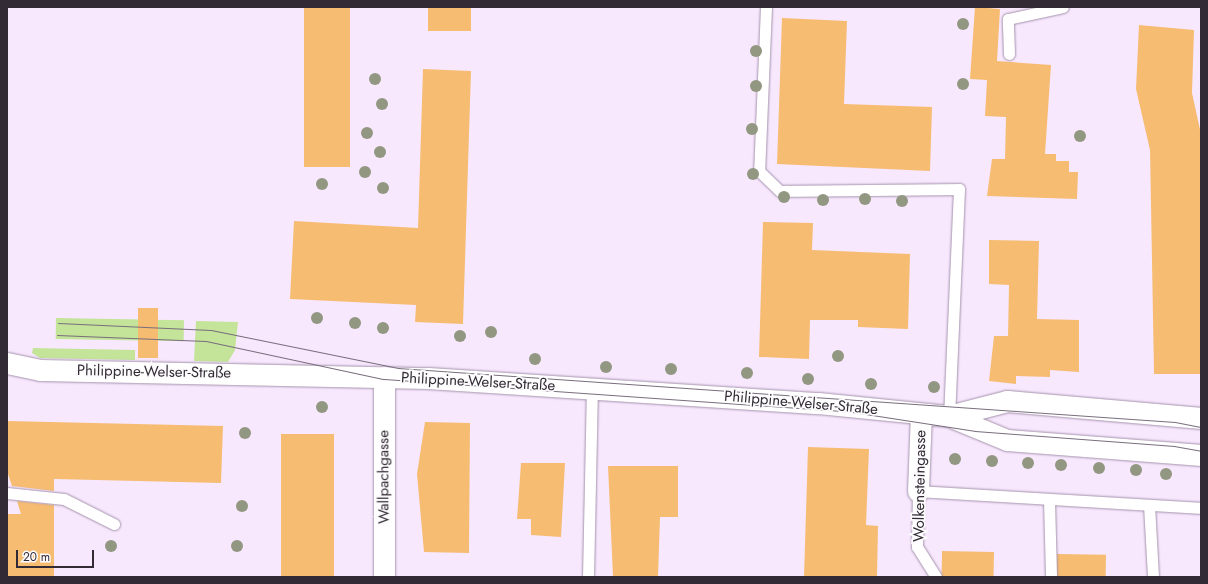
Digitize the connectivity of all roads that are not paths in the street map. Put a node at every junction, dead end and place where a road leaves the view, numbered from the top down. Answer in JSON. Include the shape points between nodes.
{"nodes":[{"id":1,"x":766,"y":7,"type":"edge"},
{"id":2,"x":1063,"y":7,"type":"edge"},
{"id":3,"x":1009,"y":54,"type":"dead end"},
{"id":4,"x":7,"y":363,"type":"edge"},
{"id":5,"x":384,"y":377,"type":"junction"},
{"id":6,"x":592,"y":388,"type":"junction"},
{"id":7,"x":922,"y":414,"type":"junction"},
{"id":8,"x":949,"y":416,"type":"junction"},
{"id":9,"x":1201,"y":418,"type":"edge"},
{"id":10,"x":1201,"y":455,"type":"edge"},
{"id":11,"x":918,"y":491,"type":"junction"},
{"id":12,"x":7,"y":493,"type":"edge"},
{"id":13,"x":1049,"y":500,"type":"junction"},
{"id":14,"x":1149,"y":505,"type":"junction"},
{"id":15,"x":1201,"y":508,"type":"edge"},
{"id":16,"x":114,"y":524,"type":"dead end"},
{"id":17,"x":384,"y":577,"type":"edge"},
{"id":18,"x":588,"y":577,"type":"edge"},
{"id":19,"x":936,"y":577,"type":"edge"},
{"id":20,"x":1051,"y":577,"type":"edge"},
{"id":21,"x":1153,"y":577,"type":"edge"}],
"edges":[{"from":1,"to":8,"type":"lane","via":[[759,171],[780,191],[959,189]]},
{"from":2,"to":3,"type":"lane","via":[[1008,19]]},
{"from":4,"to":5,"type":"street","name":"Philippine-Welser-Straße","via":[[40,370]]},
{"from":5,"to":6,"type":"street","name":"Philippine-Welser-Straße"},
{"from":5,"to":17,"type":"street","name":"Wallpachgasse"},
{"from":6,"to":7,"type":"street","name":"Philippine-Welser-Straße"},
{"from":6,"to":18,"type":"lane"},
{"from":7,"to":8,"type":"street","name":"Philippine-Welser-Straße"},
{"from":7,"to":11,"type":"street","name":"Wolkensteingasse"},
{"from":8,"to":9,"type":"street","name":"Philippine-Welser-Straße","via":[[1007,401]]},
{"from":8,"to":10,"type":"street","name":"Philippine-Welser-Straße","via":[[1007,440]]},
{"from":11,"to":13,"type":"lane"},
{"from":11,"to":19,"type":"lane","name":"Wolkensteingasse","via":[[917,547]]},
{"from":12,"to":16,"type":"lane","via":[[64,499]]},
{"from":13,"to":14,"type":"lane"},
{"from":13,"to":20,"type":"lane"},
{"from":14,"to":15,"type":"lane"},
{"from":14,"to":21,"type":"lane"}]}
